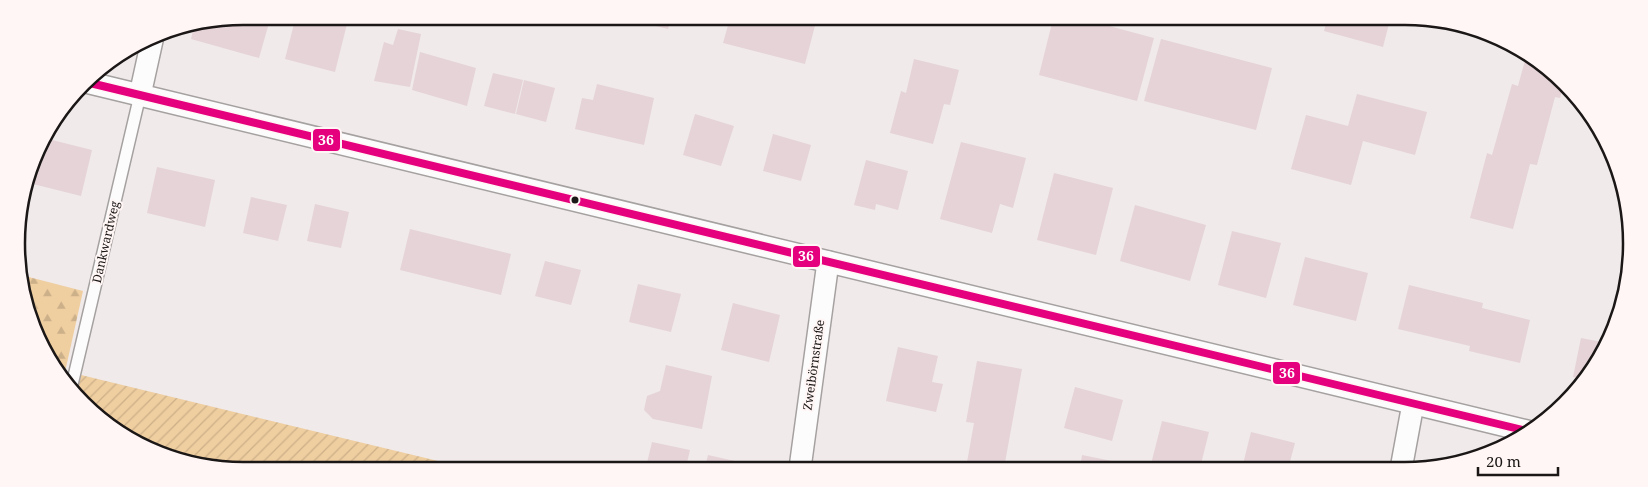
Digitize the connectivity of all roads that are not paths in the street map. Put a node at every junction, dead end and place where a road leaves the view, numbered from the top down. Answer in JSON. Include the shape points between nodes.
{"nodes":[{"id":1,"x":151,"y":46,"type":"edge"},
{"id":2,"x":94,"y":84,"type":"edge"},
{"id":3,"x":140,"y":95,"type":"junction"},
{"id":4,"x":828,"y":262,"type":"junction"},
{"id":5,"x":74,"y":382,"type":"edge"},
{"id":6,"x":1413,"y":404,"type":"junction"},
{"id":7,"x":1519,"y":430,"type":"edge"},
{"id":8,"x":801,"y":462,"type":"edge"},
{"id":9,"x":1403,"y":462,"type":"edge"}],
"edges":[{"from":1,"to":3,"type":"street"},
{"from":2,"to":3,"type":"street"},
{"from":3,"to":4,"type":"street"},
{"from":3,"to":5,"type":"lane","name":"Dankwardweg"},
{"from":4,"to":6,"type":"street"},
{"from":4,"to":8,"type":"street","name":"Zweibörnstraße"},
{"from":6,"to":7,"type":"street"},
{"from":6,"to":9,"type":"street"}]}
